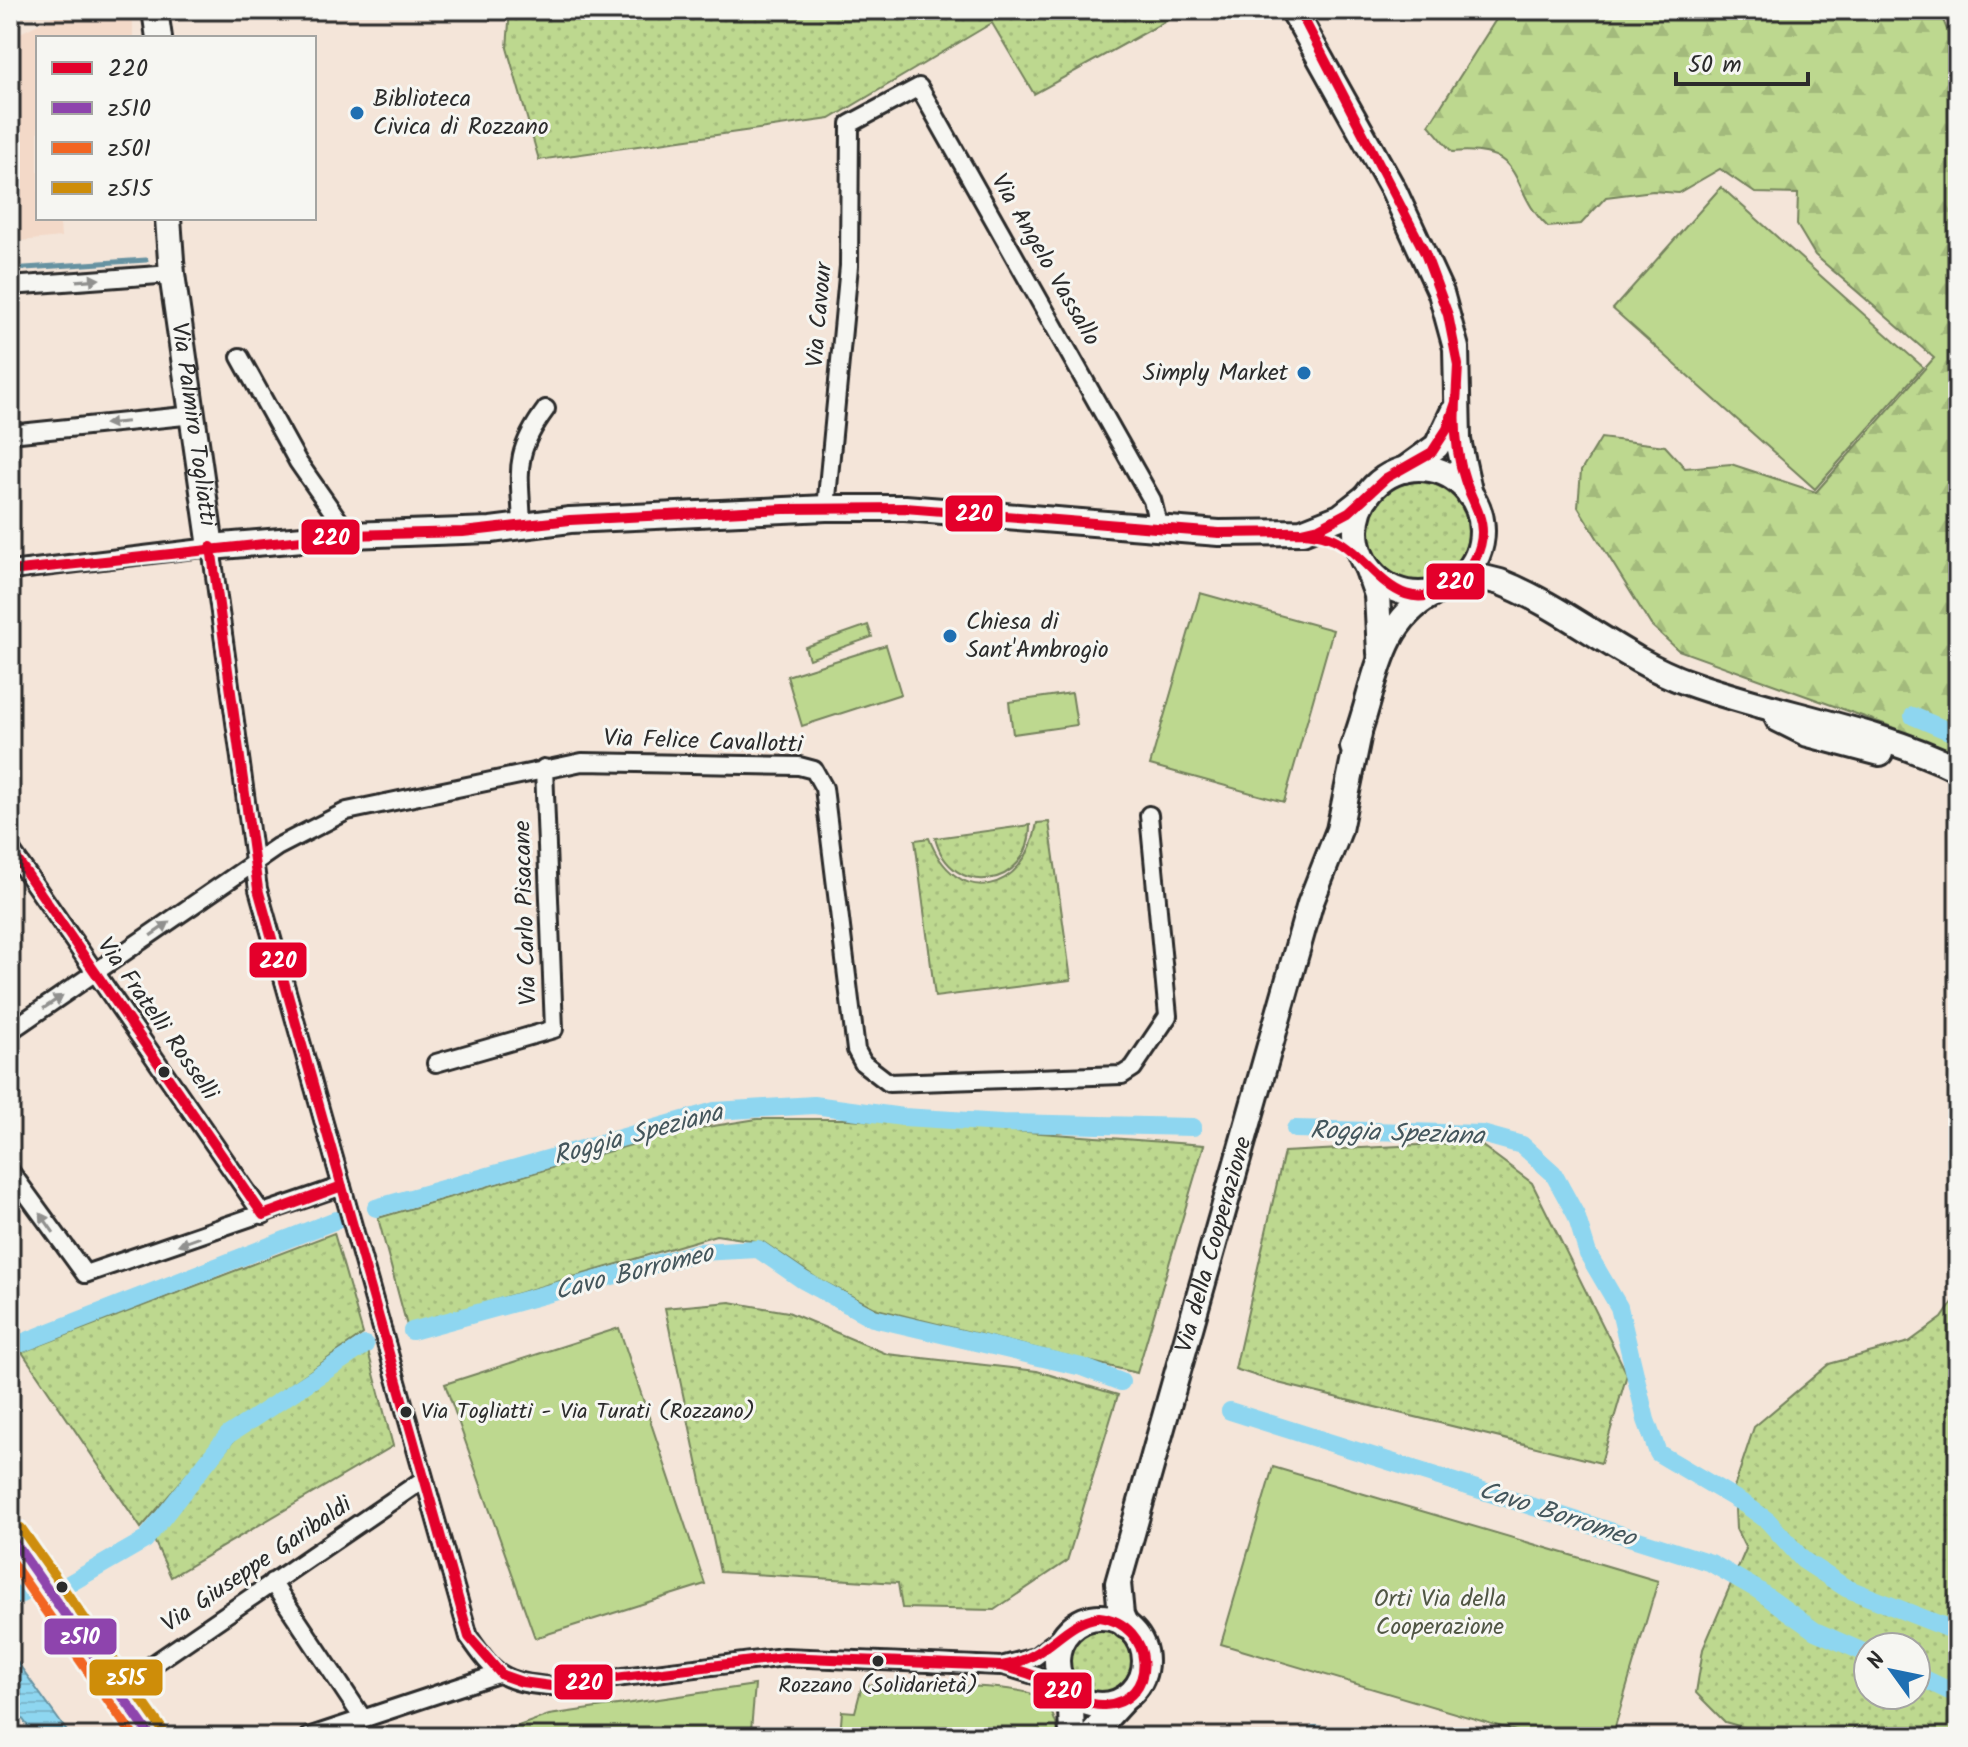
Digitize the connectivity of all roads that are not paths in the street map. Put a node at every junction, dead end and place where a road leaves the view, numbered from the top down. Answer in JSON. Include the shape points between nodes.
{"nodes":[{"id":1,"x":155,"y":10,"type":"edge"},
{"id":2,"x":171,"y":10,"type":"edge"},
{"id":3,"x":1296,"y":10,"type":"edge"},
{"id":4,"x":159,"y":36,"type":"edge"},
{"id":5,"x":169,"y":36,"type":"edge"},
{"id":6,"x":850,"y":124,"type":"joint"},
{"id":7,"x":168,"y":220,"type":"edge"},
{"id":8,"x":172,"y":274,"type":"junction"},
{"id":9,"x":10,"y":286,"type":"edge"},
{"id":10,"x":240,"y":357,"type":"dead end"},
{"id":11,"x":1456,"y":402,"type":"junction"},
{"id":12,"x":546,"y":409,"type":"dead end"},
{"id":13,"x":194,"y":415,"type":"junction"},
{"id":14,"x":10,"y":434,"type":"edge"},
{"id":15,"x":1404,"y":470,"type":"junction"},
{"id":16,"x":1470,"y":495,"type":"junction"},
{"id":17,"x":1367,"y":496,"type":"junction"},
{"id":18,"x":826,"y":508,"type":"junction"},
{"id":19,"x":522,"y":525,"type":"junction"},
{"id":20,"x":1159,"y":528,"type":"junction"},
{"id":21,"x":1311,"y":531,"type":"junction"},
{"id":22,"x":1481,"y":534,"type":"junction"},
{"id":23,"x":349,"y":535,"type":"junction"},
{"id":24,"x":211,"y":547,"type":"junction"},
{"id":25,"x":1365,"y":564,"type":"junction"},
{"id":26,"x":10,"y":571,"type":"edge"},
{"id":27,"x":1513,"y":587,"type":"junction"},
{"id":28,"x":1444,"y":589,"type":"junction"},
{"id":29,"x":1380,"y":659,"type":"junction"},
{"id":30,"x":1729,"y":696,"type":"junction"},
{"id":31,"x":544,"y":768,"type":"junction"},
{"id":32,"x":1958,"y":769,"type":"edge"},
{"id":33,"x":1958,"y":776,"type":"edge"},
{"id":34,"x":1149,"y":815,"type":"dead end"},
{"id":35,"x":10,"y":849,"type":"edge"},
{"id":36,"x":254,"y":863,"type":"junction"},
{"id":37,"x":96,"y":973,"type":"junction"},
{"id":38,"x":10,"y":1031,"type":"edge"},
{"id":39,"x":436,"y":1063,"type":"dead end"},
{"id":40,"x":10,"y":1171,"type":"edge"},
{"id":41,"x":342,"y":1186,"type":"junction"},
{"id":42,"x":263,"y":1215,"type":"junction"},
{"id":43,"x":424,"y":1479,"type":"junction"},
{"id":44,"x":10,"y":1536,"type":"edge"},
{"id":45,"x":272,"y":1582,"type":"junction"},
{"id":46,"x":1118,"y":1583,"type":"junction"},
{"id":47,"x":1077,"y":1625,"type":"junction"},
{"id":48,"x":1126,"y":1626,"type":"junction"},
{"id":49,"x":1001,"y":1666,"type":"junction"},
{"id":50,"x":498,"y":1674,"type":"junction"},
{"id":51,"x":117,"y":1689,"type":"junction"},
{"id":52,"x":1069,"y":1691,"type":"junction"},
{"id":53,"x":1131,"y":1693,"type":"junction"},
{"id":54,"x":362,"y":1717,"type":"junction"},
{"id":55,"x":151,"y":1737,"type":"edge"},
{"id":56,"x":308,"y":1737,"type":"edge"},
{"id":57,"x":1072,"y":1737,"type":"edge"},
{"id":58,"x":1089,"y":1737,"type":"edge"}],
"edges":[{"from":1,"to":4,"type":"street"},
{"from":2,"to":5,"type":"street"},
{"from":3,"to":11,"type":"street","via":[[1425,253],[1456,348]]},
{"from":6,"to":18,"type":"street","name":"Via Cavour","via":[[849,266]]},
{"from":6,"to":20,"type":"street","name":"Via Angelo Vassallo","via":[[919,87],[1152,500]]},
{"from":7,"to":8,"type":"street","name":"Via Palmiro Togliatti"},
{"from":9,"to":8,"type":"street","one_way":true},
{"from":8,"to":13,"type":"street","name":"Via Palmiro Togliatti"},
{"from":10,"to":23,"type":"street","via":[[298,462]]},
{"from":11,"to":15,"type":"street","via":[[1437,446]]},
{"from":11,"to":16,"type":"street","via":[[1462,472]]},
{"from":12,"to":19,"type":"street","via":[[519,456]]},
{"from":13,"to":14,"type":"street","one_way":true},
{"from":13,"to":24,"type":"street","name":"Via Palmiro Togliatti"},
{"from":15,"to":16,"type":"street","via":[[1448,476]]},
{"from":15,"to":17,"type":"street"},
{"from":16,"to":22,"type":"street"},
{"from":17,"to":21,"type":"street"},
{"from":17,"to":25,"type":"street","via":[[1356,534]]},
{"from":18,"to":19,"type":"street"},
{"from":18,"to":20,"type":"street","via":[[905,508]]},
{"from":19,"to":23,"type":"street"},
{"from":20,"to":21,"type":"street"},
{"from":21,"to":25,"type":"street","via":[[1345,545]]},
{"from":22,"to":27,"type":"street"},
{"from":22,"to":28,"type":"street","via":[[1476,558]]},
{"from":23,"to":24,"type":"street"},
{"from":24,"to":26,"type":"street"},
{"from":24,"to":36,"type":"street","name":"Via Palmiro Togliatti"},
{"from":25,"to":28,"type":"street","via":[[1396,590],[1415,594]]},
{"from":25,"to":29,"type":"street","name":"Via della Cooperazione","via":[[1377,595]]},
{"from":27,"to":28,"type":"street","via":[[1489,578]]},
{"from":27,"to":30,"type":"street","via":[[1654,669]]},
{"from":28,"to":29,"type":"street","name":"Via della Cooperazione","via":[[1402,615]]},
{"from":29,"to":46,"type":"street","name":"Via della Cooperazione","via":[[1324,826],[1310,904]]},
{"from":30,"to":32,"type":"street","via":[[1872,735]]},
{"from":30,"to":33,"type":"street","via":[[1808,734]]},
{"from":31,"to":34,"type":"street","name":"Via Felice Cavallotti","via":[[582,762],[814,770],[824,788],[856,1050],[874,1074],[889,1083],[1112,1077],[1133,1068],[1168,1016],[1169,1003]]},
{"from":31,"to":36,"type":"street","name":"Via Felice Cavallotti","via":[[347,811]]},
{"from":31,"to":39,"type":"street","name":"Via Carlo Pisacane","via":[[554,1029]]},
{"from":35,"to":37,"type":"street","name":"Via Fratelli Rosselli"},
{"from":37,"to":36,"type":"street","name":"Via Felice Cavallotti","one_way":true},
{"from":36,"to":41,"type":"street","name":"Via Palmiro Togliatti"},
{"from":38,"to":37,"type":"street","name":"Via Felice Cavallotti","one_way":true},
{"from":37,"to":42,"type":"street","name":"Via Fratelli Rosselli"},
{"from":42,"to":40,"type":"street","one_way":true,"via":[[85,1274]]},
{"from":41,"to":42,"type":"street"},
{"from":41,"to":43,"type":"street","name":"Via Palmiro Togliatti"},
{"from":43,"to":45,"type":"street","name":"Via Giuseppe Garibaldi"},
{"from":43,"to":50,"type":"street","name":"Via Palmiro Togliatti","via":[[469,1637]]},
{"from":44,"to":51,"type":"main road"},
{"from":45,"to":51,"type":"street","name":"Via Giuseppe Garibaldi"},
{"from":45,"to":54,"type":"street"},
{"from":46,"to":47,"type":"street","name":"Via della Cooperazione"},
{"from":46,"to":48,"type":"street","name":"Via della Cooperazione"},
{"from":47,"to":48,"type":"street","via":[[1102,1617]]},
{"from":47,"to":49,"type":"street","via":[[1035,1657]]},
{"from":47,"to":52,"type":"street","via":[[1058,1650]]},
{"from":48,"to":53,"type":"street","via":[[1144,1656],[1142,1676]]},
{"from":49,"to":50,"type":"street","name":"Via Palmiro Togliatti","via":[[794,1656],[574,1685],[516,1684]]},
{"from":49,"to":52,"type":"street"},
{"from":50,"to":54,"type":"street"},
{"from":51,"to":55,"type":"main road"},
{"from":52,"to":53,"type":"street","via":[[1107,1705]]},
{"from":52,"to":57,"type":"street"},
{"from":53,"to":58,"type":"street"},
{"from":54,"to":56,"type":"street"}]}
